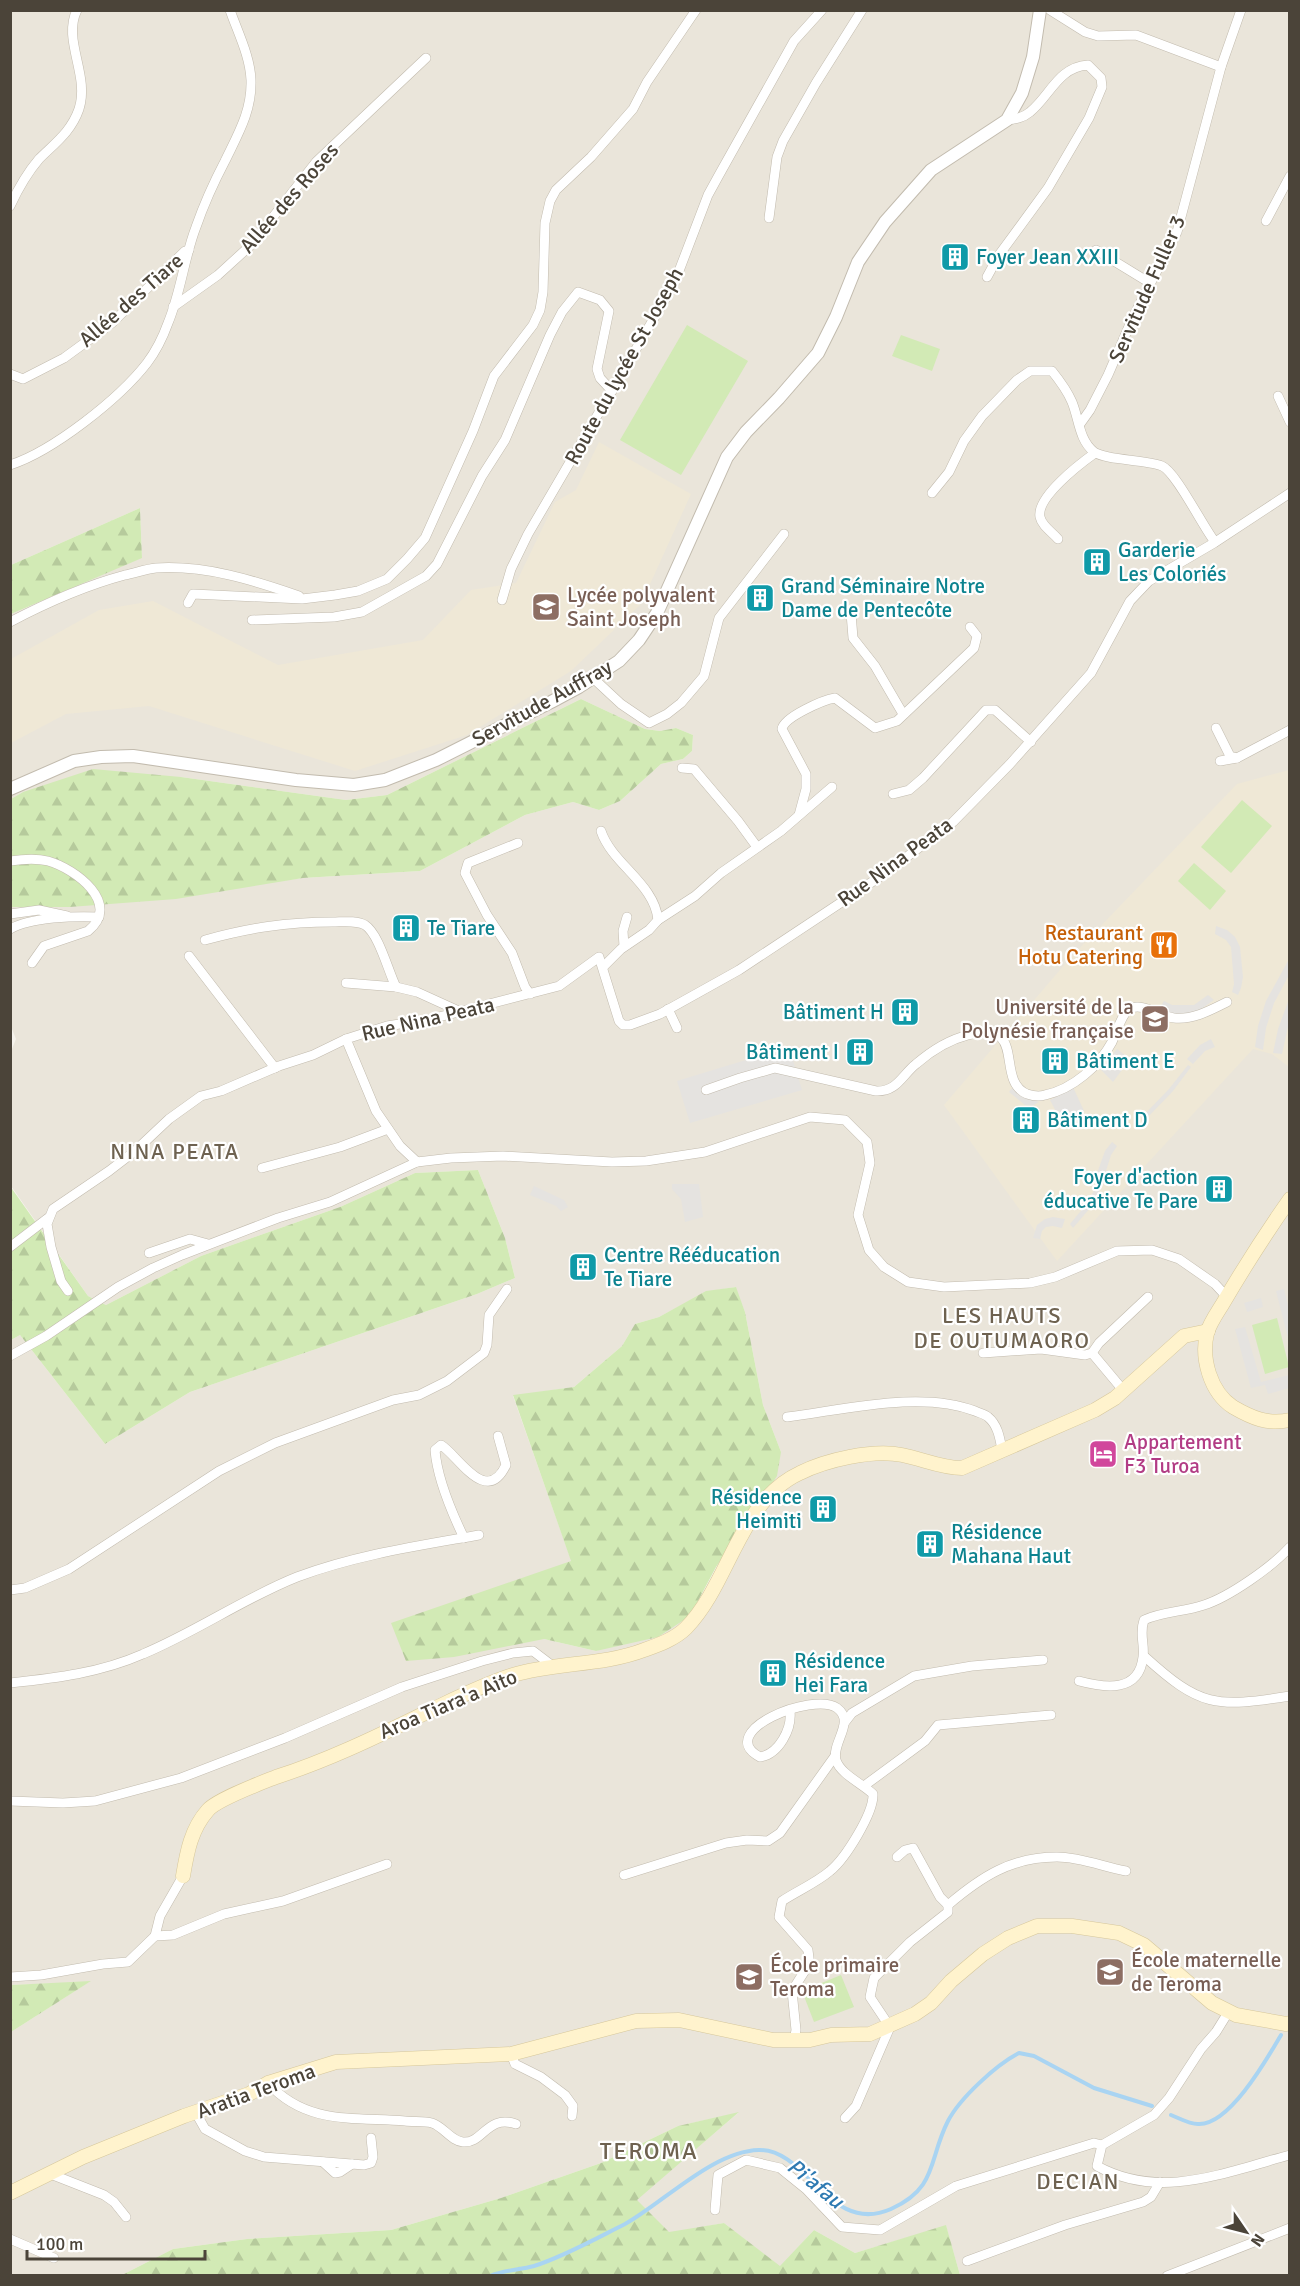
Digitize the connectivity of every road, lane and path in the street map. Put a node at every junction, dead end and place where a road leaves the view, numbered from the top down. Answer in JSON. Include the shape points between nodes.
{"nodes":[{"id":1,"x":76,"y":10,"type":"edge"},
{"id":2,"x":230,"y":10,"type":"edge"},
{"id":3,"x":696,"y":10,"type":"edge"},
{"id":4,"x":822,"y":10,"type":"edge"},
{"id":5,"x":862,"y":10,"type":"edge"},
{"id":6,"x":1040,"y":10,"type":"edge"},
{"id":7,"x":1050,"y":10,"type":"edge"},
{"id":8,"x":1241,"y":10,"type":"edge"},
{"id":9,"x":426,"y":58,"type":"dead end"},
{"id":10,"x":1221,"y":67,"type":"junction"},
{"id":11,"x":1007,"y":120,"type":"junction"},
{"id":12,"x":1290,"y":176,"type":"edge"},
{"id":13,"x":10,"y":206,"type":"edge"},
{"id":14,"x":769,"y":218,"type":"dead end"},
{"id":15,"x":1266,"y":221,"type":"dead end"},
{"id":16,"x":189,"y":250,"type":"junction"},
{"id":17,"x":1096,"y":250,"type":"dead end"},
{"id":18,"x":987,"y":277,"type":"dead end"},
{"id":19,"x":1150,"y":283,"type":"junction"},
{"id":20,"x":173,"y":307,"type":"junction"},
{"id":21,"x":10,"y":374,"type":"edge"},
{"id":22,"x":612,"y":391,"type":"junction"},
{"id":23,"x":1278,"y":396,"type":"dead end"},
{"id":24,"x":1290,"y":422,"type":"edge"},
{"id":25,"x":1080,"y":424,"type":"junction"},
{"id":26,"x":1095,"y":453,"type":"junction"},
{"id":27,"x":10,"y":465,"type":"edge"},
{"id":28,"x":932,"y":493,"type":"dead end"},
{"id":29,"x":1290,"y":493,"type":"edge"},
{"id":30,"x":784,"y":534,"type":"dead end"},
{"id":31,"x":1058,"y":539,"type":"dead end"},
{"id":32,"x":1215,"y":542,"type":"junction"},
{"id":33,"x":307,"y":598,"type":"junction"},
{"id":34,"x":502,"y":600,"type":"dead end"},
{"id":35,"x":188,"y":603,"type":"dead end"},
{"id":36,"x":851,"y":613,"type":"dead end"},
{"id":37,"x":252,"y":620,"type":"dead end"},
{"id":38,"x":10,"y":622,"type":"edge"},
{"id":39,"x":970,"y":627,"type":"dead end"},
{"id":40,"x":593,"y":678,"type":"junction"},
{"id":41,"x":903,"y":714,"type":"junction"},
{"id":42,"x":1216,"y":728,"type":"dead end"},
{"id":43,"x":1290,"y":730,"type":"edge"},
{"id":44,"x":1031,"y":742,"type":"junction"},
{"id":45,"x":1238,"y":758,"type":"junction"},
{"id":46,"x":1220,"y":761,"type":"dead end"},
{"id":47,"x":682,"y":768,"type":"dead end"},
{"id":48,"x":832,"y":787,"type":"dead end"},
{"id":49,"x":10,"y":789,"type":"edge"},
{"id":50,"x":893,"y":794,"type":"dead end"},
{"id":51,"x":799,"y":815,"type":"junction"},
{"id":52,"x":601,"y":831,"type":"dead end"},
{"id":53,"x":518,"y":843,"type":"dead end"},
{"id":54,"x":757,"y":847,"type":"junction"},
{"id":55,"x":10,"y":861,"type":"edge"},
{"id":56,"x":10,"y":914,"type":"edge"},
{"id":57,"x":71,"y":917,"type":"junction"},
{"id":58,"x":99,"y":917,"type":"junction"},
{"id":59,"x":627,"y":917,"type":"dead end"},
{"id":60,"x":658,"y":920,"type":"junction"},
{"id":61,"x":10,"y":929,"type":"edge"},
{"id":62,"x":205,"y":940,"type":"dead end"},
{"id":63,"x":624,"y":946,"type":"junction"},
{"id":64,"x":189,"y":956,"type":"dead end"},
{"id":65,"x":32,"y":963,"type":"dead end"},
{"id":66,"x":603,"y":967,"type":"junction"},
{"id":67,"x":346,"y":983,"type":"dead end"},
{"id":68,"x":396,"y":987,"type":"junction"},
{"id":69,"x":530,"y":994,"type":"junction"},
{"id":70,"x":1227,"y":1002,"type":"dead end"},
{"id":71,"x":668,"y":1009,"type":"junction"},
{"id":72,"x":460,"y":1012,"type":"junction"},
{"id":73,"x":676,"y":1028,"type":"dead end"},
{"id":74,"x":346,"y":1039,"type":"junction"},
{"id":75,"x":275,"y":1068,"type":"junction"},
{"id":76,"x":706,"y":1090,"type":"dead end"},
{"id":77,"x":388,"y":1129,"type":"junction"},
{"id":78,"x":417,"y":1162,"type":"junction"},
{"id":79,"x":262,"y":1167,"type":"dead end"},
{"id":80,"x":1290,"y":1199,"type":"edge"},
{"id":81,"x":48,"y":1218,"type":"junction"},
{"id":82,"x":208,"y":1244,"type":"junction"},
{"id":83,"x":10,"y":1247,"type":"edge"},
{"id":84,"x":149,"y":1253,"type":"dead end"},
{"id":85,"x":507,"y":1289,"type":"dead end"},
{"id":86,"x":68,"y":1291,"type":"dead end"},
{"id":87,"x":1148,"y":1297,"type":"dead end"},
{"id":88,"x":1227,"y":1297,"type":"junction"},
{"id":89,"x":1208,"y":1331,"type":"junction"},
{"id":90,"x":983,"y":1353,"type":"dead end"},
{"id":91,"x":1092,"y":1353,"type":"junction"},
{"id":92,"x":10,"y":1356,"type":"edge"},
{"id":93,"x":1124,"y":1390,"type":"junction"},
{"id":94,"x":787,"y":1417,"type":"dead end"},
{"id":95,"x":1290,"y":1420,"type":"edge"},
{"id":96,"x":498,"y":1436,"type":"dead end"},
{"id":97,"x":1002,"y":1450,"type":"junction"},
{"id":98,"x":478,"y":1535,"type":"dead end"},
{"id":99,"x":464,"y":1538,"type":"junction"},
{"id":100,"x":1290,"y":1548,"type":"edge"},
{"id":101,"x":10,"y":1590,"type":"edge"},
{"id":102,"x":1144,"y":1656,"type":"junction"},
{"id":103,"x":1043,"y":1660,"type":"dead end"},
{"id":104,"x":554,"y":1667,"type":"junction"},
{"id":105,"x":1079,"y":1681,"type":"dead end"},
{"id":106,"x":10,"y":1683,"type":"edge"},
{"id":107,"x":1290,"y":1696,"type":"edge"},
{"id":108,"x":790,"y":1711,"type":"junction"},
{"id":109,"x":1051,"y":1715,"type":"dead end"},
{"id":110,"x":845,"y":1722,"type":"junction"},
{"id":111,"x":835,"y":1756,"type":"junction"},
{"id":112,"x":864,"y":1786,"type":"junction"},
{"id":113,"x":10,"y":1801,"type":"edge"},
{"id":114,"x":897,"y":1857,"type":"dead end"},
{"id":115,"x":387,"y":1864,"type":"dead end"},
{"id":116,"x":1126,"y":1871,"type":"dead end"},
{"id":117,"x":624,"y":1875,"type":"dead end"},
{"id":118,"x":183,"y":1876,"type":"joint"},
{"id":119,"x":948,"y":1905,"type":"junction"},
{"id":120,"x":155,"y":1936,"type":"junction"},
{"id":121,"x":10,"y":1977,"type":"edge"},
{"id":122,"x":1229,"y":2011,"type":"junction"},
{"id":123,"x":1290,"y":2023,"type":"edge"},
{"id":124,"x":890,"y":2027,"type":"junction"},
{"id":125,"x":794,"y":2041,"type":"junction"},
{"id":126,"x":511,"y":2054,"type":"junction"},
{"id":127,"x":268,"y":2083,"type":"junction"},
{"id":128,"x":196,"y":2113,"type":"junction"},
{"id":129,"x":572,"y":2116,"type":"dead end"},
{"id":130,"x":844,"y":2118,"type":"dead end"},
{"id":131,"x":516,"y":2124,"type":"dead end"},
{"id":132,"x":371,"y":2138,"type":"dead end"},
{"id":133,"x":1102,"y":2145,"type":"junction"},
{"id":134,"x":1290,"y":2155,"type":"edge"},
{"id":135,"x":48,"y":2173,"type":"junction"},
{"id":136,"x":1160,"y":2182,"type":"junction"},
{"id":137,"x":11,"y":2191,"type":"edge"},
{"id":138,"x":716,"y":2210,"type":"dead end"},
{"id":139,"x":126,"y":2217,"type":"dead end"},
{"id":140,"x":1290,"y":2228,"type":"edge"},
{"id":141,"x":10,"y":2239,"type":"edge"},
{"id":142,"x":54,"y":2258,"type":"dead end"},
{"id":143,"x":967,"y":2261,"type":"dead end"},
{"id":144,"x":1167,"y":2276,"type":"edge"}],
"edges":[{"from":1,"to":13,"type":"street","via":[[73,43],[82,82],[78,111],[63,137],[38,160]]},
{"from":2,"to":16,"type":"street","via":[[248,59],[249,104]]},
{"from":3,"to":33,"type":"street","via":[[647,82],[633,110],[553,195],[545,223],[540,310],[494,376],[425,538],[387,579],[358,591]]},
{"from":4,"to":22,"type":"street","name":"Route du lycée St Joseph","via":[[794,41],[718,175],[674,284]]},
{"from":5,"to":14,"type":"street","via":[[783,141],[777,157]]},
{"from":6,"to":11,"type":"street","name":"Servitude Auffray","via":[[1033,57],[1022,93]]},
{"from":7,"to":10,"type":"street","via":[[1091,34],[1136,35]]},
{"from":8,"to":10,"type":"street","name":"Servitude Fuller 3"},
{"from":9,"to":20,"type":"street","name":"Allée des Roses","via":[[316,162],[252,244],[218,275]]},
{"from":10,"to":19,"type":"street","name":"Servitude Fuller 3","via":[[1178,232]]},
{"from":11,"to":18,"type":"street","via":[[1030,112],[1056,81],[1077,66],[1088,65],[1101,78],[1102,87],[1089,118],[1048,188]]},
{"from":11,"to":40,"type":"street","name":"Servitude Auffray","via":[[931,170],[885,222],[858,262],[818,353],[728,457],[657,613],[619,661]]},
{"from":12,"to":15,"type":"street"},
{"from":16,"to":20,"type":"street"},
{"from":16,"to":21,"type":"street","name":"Allée des Tiare","via":[[112,323],[64,358],[22,379]]},
{"from":17,"to":19,"type":"street"},
{"from":19,"to":25,"type":"street","name":"Servitude Fuller 3","via":[[1108,375]]},
{"from":20,"to":27,"type":"street","via":[[160,343],[128,384],[43,452]]},
{"from":22,"to":34,"type":"street","name":"Route du lycée St Joseph","via":[[528,534]]},
{"from":22,"to":37,"type":"street","via":[[597,369],[609,311],[600,300],[578,292],[550,335],[505,440],[437,564],[426,576],[362,612]]},
{"from":23,"to":24,"type":"street"},
{"from":25,"to":26,"type":"street","via":[[1082,437]]},
{"from":25,"to":28,"type":"street","via":[[1066,390],[1052,371],[1030,371],[982,416]]},
{"from":26,"to":31,"type":"street","via":[[1058,484],[1042,505],[1043,523]]},
{"from":26,"to":32,"type":"street","via":[[1165,467]]},
{"from":29,"to":32,"type":"street","name":"Rue Nina Peata"},
{"from":30,"to":40,"type":"street","via":[[719,618],[704,676],[681,704],[649,723]]},
{"from":32,"to":44,"type":"street","name":"Rue Nina Peata","via":[[1149,581],[1130,601],[1091,673]]},
{"from":33,"to":35,"type":"street","via":[[193,594]]},
{"from":33,"to":38,"type":"street","via":[[237,576],[156,568],[86,586]]},
{"from":36,"to":41,"type":"street","via":[[853,638]]},
{"from":39,"to":41,"type":"street","via":[[977,636],[974,648]]},
{"from":40,"to":49,"type":"street","name":"Servitude Auffray","via":[[436,760],[385,780],[354,785],[133,756],[101,756],[74,761]]},
{"from":41,"to":51,"type":"street","via":[[897,721],[875,728],[835,698],[785,721],[782,729],[806,774]]},
{"from":42,"to":45,"type":"street","via":[[1230,756]]},
{"from":43,"to":45,"type":"street"},
{"from":44,"to":50,"type":"street","via":[[995,710],[986,710],[923,778],[909,790]]},
{"from":44,"to":71,"type":"street","name":"Rue Nina Peata","via":[[952,822],[884,873],[739,970]]},
{"from":45,"to":46,"type":"street"},
{"from":47,"to":54,"type":"street","via":[[694,769]]},
{"from":48,"to":51,"type":"street"},
{"from":51,"to":54,"type":"street"},
{"from":52,"to":60,"type":"street","via":[[614,854],[653,902]]},
{"from":53,"to":69,"type":"street","via":[[468,863],[465,873],[512,953]]},
{"from":54,"to":60,"type":"street"},
{"from":55,"to":58,"type":"street","via":[[49,861],[72,873],[95,894]]},
{"from":56,"to":57,"type":"street","via":[[39,910]]},
{"from":57,"to":58,"type":"street"},
{"from":57,"to":61,"type":"street"},
{"from":58,"to":65,"type":"street","via":[[88,931],[44,946]]},
{"from":59,"to":63,"type":"street"},
{"from":60,"to":63,"type":"street"},
{"from":62,"to":68,"type":"street","via":[[292,922],[353,922],[373,934]]},
{"from":63,"to":66,"type":"street"},
{"from":64,"to":75,"type":"street"},
{"from":66,"to":69,"type":"street","name":"Rue Nina Peata","via":[[600,957],[559,986]]},
{"from":66,"to":71,"type":"street","name":"Rue Nina Peata","via":[[623,1025],[630,1026]]},
{"from":67,"to":68,"type":"street"},
{"from":68,"to":72,"type":"street"},
{"from":69,"to":72,"type":"street","name":"Rue Nina Peata"},
{"from":70,"to":76,"type":"street","via":[[1183,1018],[1140,1007],[1128,1010],[1107,1050],[1091,1069],[1077,1081],[1046,1095],[1020,1091],[1015,1085],[1006,1045],[1000,1036],[988,1032],[939,1046],[886,1091],[775,1068]]},
{"from":71,"to":73,"type":"street"},
{"from":72,"to":74,"type":"street","name":"Rue Nina Peata","via":[[387,1026]]},
{"from":74,"to":75,"type":"street"},
{"from":74,"to":77,"type":"street","name":"Rue Nina Peata","via":[[376,1111]]},
{"from":75,"to":81,"type":"street","via":[[201,1096],[109,1171],[53,1209]]},
{"from":77,"to":78,"type":"street","name":"Rue Nina Peata"},
{"from":77,"to":79,"type":"street","via":[[340,1147]]},
{"from":78,"to":82,"type":"street","via":[[330,1203]]},
{"from":78,"to":88,"type":"street","via":[[503,1156],[646,1161],[705,1152],[810,1117],[845,1120],[867,1143],[870,1163],[858,1215],[869,1250],[884,1267],[908,1282],[944,1287],[1030,1283],[1118,1251],[1152,1250],[1179,1259]]},
{"from":80,"to":88,"type":"main road"},
{"from":81,"to":83,"type":"street"},
{"from":81,"to":86,"type":"street","via":[[51,1247]]},
{"from":82,"to":84,"type":"street","via":[[190,1239]]},
{"from":82,"to":92,"type":"street","via":[[118,1287]]},
{"from":85,"to":101,"type":"street","via":[[489,1315],[483,1353],[447,1381],[419,1395],[393,1400],[275,1443],[219,1471],[69,1569]]},
{"from":87,"to":91,"type":"street"},
{"from":88,"to":89,"type":"main road"},
{"from":89,"to":93,"type":"main road","name":"Aroa Tiara'a Aito","via":[[1184,1336]]},
{"from":89,"to":95,"type":"main road","via":[[1204,1351],[1210,1378],[1227,1402],[1251,1418],[1276,1423]]},
{"from":90,"to":91,"type":"street","via":[[1041,1349]]},
{"from":91,"to":93,"type":"street"},
{"from":93,"to":97,"type":"main road","name":"Aroa Tiara'a Aito","via":[[1095,1410]]},
{"from":94,"to":97,"type":"street","via":[[895,1403],[936,1402],[988,1416],[998,1431]]},
{"from":96,"to":99,"type":"street","via":[[506,1465],[491,1480],[471,1475],[441,1445],[435,1450]]},
{"from":97,"to":104,"type":"main road","name":"Aroa Tiara'a Aito","via":[[962,1468],[875,1453],[801,1472],[781,1483],[756,1511],[707,1601],[685,1629],[642,1651]]},
{"from":98,"to":99,"type":"street"},
{"from":99,"to":106,"type":"street","via":[[340,1562],[256,1596],[143,1654],[77,1675]]},
{"from":100,"to":102,"type":"street","via":[[1278,1560],[1206,1605],[1144,1620]]},
{"from":102,"to":105,"type":"street","via":[[1139,1672],[1122,1686]]},
{"from":102,"to":107,"type":"street","via":[[1185,1691],[1204,1699],[1222,1703]]},
{"from":103,"to":110,"type":"street","via":[[914,1676],[852,1713]]},
{"from":104,"to":113,"type":"street","via":[[532,1651],[513,1653],[402,1687],[181,1778],[95,1801]]},
{"from":104,"to":118,"type":"main road","name":"Aroa Tiara'a Aito","via":[[503,1678],[219,1802],[208,1809],[195,1829]]},
{"from":108,"to":108,"type":"street","via":[[775,1714],[754,1728],[749,1743],[755,1755],[768,1756],[775,1749],[790,1726]]},
{"from":108,"to":110,"type":"street","via":[[828,1704],[843,1714]]},
{"from":109,"to":112,"type":"street","via":[[938,1725],[925,1741]]},
{"from":110,"to":111,"type":"street"},
{"from":111,"to":112,"type":"street","via":[[842,1770]]},
{"from":111,"to":117,"type":"street","via":[[780,1833],[768,1841],[726,1843]]},
{"from":112,"to":125,"type":"street","via":[[873,1794],[874,1802],[843,1857],[831,1871],[782,1901],[779,1909],[778,1917],[810,1955],[792,1991]]},
{"from":114,"to":119,"type":"street","via":[[913,1848]]},
{"from":115,"to":120,"type":"street","via":[[283,1901],[224,1914],[173,1935]]},
{"from":116,"to":119,"type":"street","via":[[1058,1857],[1017,1861],[996,1870]]},
{"from":118,"to":120,"type":"street","via":[[160,1916]]},
{"from":119,"to":124,"type":"street","via":[[948,1912],[874,1978],[870,1997]]},
{"from":120,"to":121,"type":"street","via":[[128,1962]]},
{"from":122,"to":123,"type":"main road","name":"Aratia Teroma"},
{"from":122,"to":124,"type":"main road","name":"Aratia Teroma","via":[[1212,2003],[1144,1945],[1119,1933],[1037,1926],[983,1954],[951,1980],[931,2003]]},
{"from":122,"to":133,"type":"street","via":[[1154,2115]]},
{"from":124,"to":125,"type":"main road","name":"Aratia Teroma","via":[[870,2034]]},
{"from":124,"to":130,"type":"street","via":[[856,2106]]},
{"from":125,"to":126,"type":"main road","name":"Aratia Teroma","via":[[679,2020],[636,2021]]},
{"from":126,"to":127,"type":"main road","name":"Aratia Teroma","via":[[336,2062]]},
{"from":126,"to":129,"type":"street","via":[[515,2064],[565,2095],[573,2106]]},
{"from":127,"to":128,"type":"main road","name":"Aratia Teroma"},
{"from":127,"to":131,"type":"street","via":[[296,2107],[339,2117],[433,2124],[462,2142],[469,2142],[495,2123]]},
{"from":128,"to":132,"type":"street","via":[[206,2129],[264,2157],[370,2163]]},
{"from":128,"to":135,"type":"main road","name":"Aratia Teroma"},
{"from":133,"to":136,"type":"street","via":[[1097,2166],[1135,2180]]},
{"from":133,"to":138,"type":"street","via":[[1094,2143],[956,2186],[880,2230],[842,2227],[780,2168],[746,2160],[718,2175]]},
{"from":134,"to":136,"type":"street","via":[[1215,2177]]},
{"from":135,"to":137,"type":"main road","name":"Aratia Teroma"},
{"from":135,"to":139,"type":"street","via":[[104,2195]]},
{"from":136,"to":143,"type":"street","via":[[1143,2202]]},
{"from":140,"to":144,"type":"street"},
{"from":141,"to":142,"type":"street"}]}
